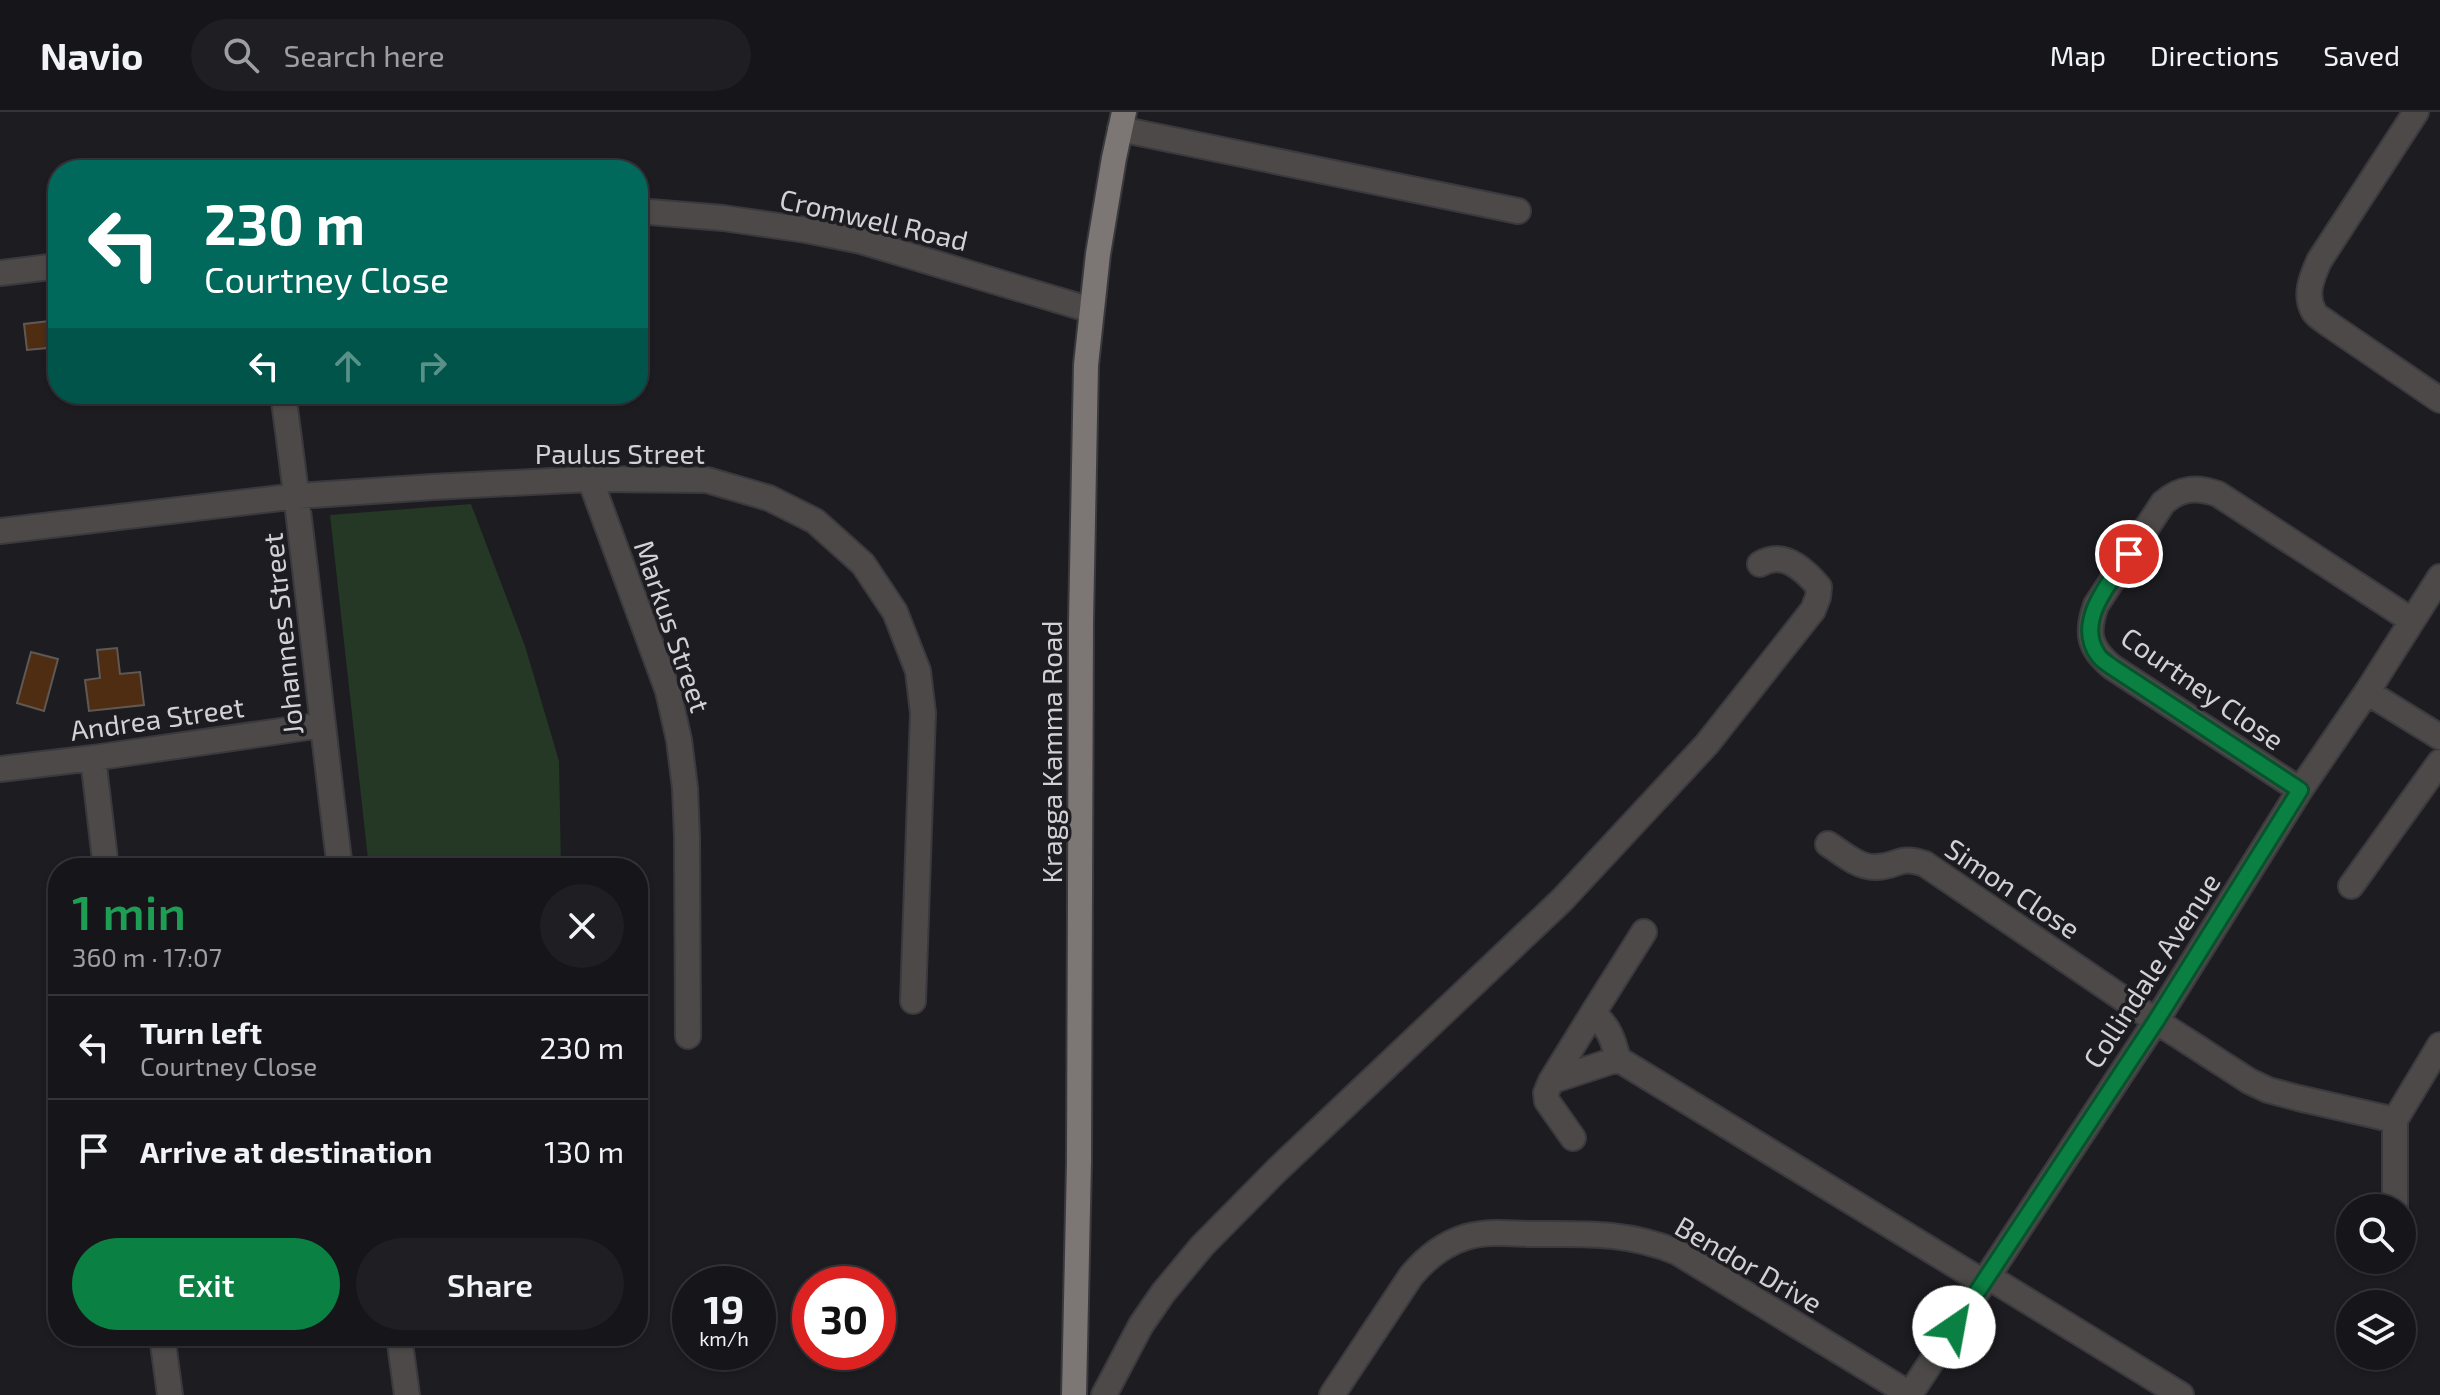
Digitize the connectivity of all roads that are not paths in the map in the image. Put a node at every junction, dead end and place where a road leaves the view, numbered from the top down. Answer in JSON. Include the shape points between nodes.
{"nodes":[{"id":1,"x":2416,"y":112,"type":"edge"},
{"id":2,"x":1122,"y":120,"type":"edge"},
{"id":3,"x":1518,"y":211,"type":"dead end"},
{"id":4,"x":648,"y":212,"type":"edge"},
{"id":5,"x":48,"y":267,"type":"edge"},
{"id":6,"x":0,"y":273,"type":"edge"},
{"id":7,"x":1091,"y":310,"type":"junction"},
{"id":8,"x":2440,"y":400,"type":"edge"},
{"id":9,"x":284,"y":404,"type":"edge"},
{"id":10,"x":590,"y":479,"type":"junction"},
{"id":11,"x":298,"y":496,"type":"junction"},
{"id":12,"x":0,"y":531,"type":"edge"},
{"id":13,"x":1760,"y":564,"type":"dead end"},
{"id":14,"x":2440,"y":577,"type":"edge"},
{"id":15,"x":2411,"y":620,"type":"junction"},
{"id":16,"x":2367,"y":692,"type":"junction"},
{"id":17,"x":322,"y":725,"type":"junction"},
{"id":18,"x":2440,"y":737,"type":"edge"},
{"id":19,"x":93,"y":758,"type":"junction"},
{"id":20,"x":2440,"y":762,"type":"edge"},
{"id":21,"x":0,"y":769,"type":"edge"},
{"id":22,"x":2300,"y":790,"type":"junction"},
{"id":23,"x":1828,"y":844,"type":"dead end"},
{"id":24,"x":105,"y":858,"type":"edge"},
{"id":25,"x":339,"y":858,"type":"edge"},
{"id":26,"x":2351,"y":886,"type":"dead end"},
{"id":27,"x":1644,"y":932,"type":"dead end"},
{"id":28,"x":913,"y":1001,"type":"dead end"},
{"id":29,"x":1593,"y":1013,"type":"junction"},
{"id":30,"x":2156,"y":1021,"type":"junction"},
{"id":31,"x":688,"y":1036,"type":"dead end"},
{"id":32,"x":2440,"y":1045,"type":"edge"},
{"id":33,"x":1618,"y":1059,"type":"junction"},
{"id":34,"x":1551,"y":1081,"type":"junction"},
{"id":35,"x":2395,"y":1120,"type":"junction"},
{"id":36,"x":1573,"y":1138,"type":"dead end"},
{"id":37,"x":2395,"y":1194,"type":"edge"},
{"id":38,"x":1985,"y":1279,"type":"junction"},
{"id":39,"x":163,"y":1346,"type":"edge"},
{"id":40,"x":400,"y":1346,"type":"edge"},
{"id":41,"x":170,"y":1395,"type":"edge"},
{"id":42,"x":407,"y":1395,"type":"edge"},
{"id":43,"x":1074,"y":1395,"type":"edge"},
{"id":44,"x":1104,"y":1395,"type":"edge"},
{"id":45,"x":1332,"y":1395,"type":"edge"},
{"id":46,"x":1911,"y":1395,"type":"edge"},
{"id":47,"x":2181,"y":1395,"type":"edge"}],
"edges":[{"from":1,"to":8,"type":"street","via":[[2319,261],[2309,295],[2315,312],[2330,325]]},
{"from":2,"to":3,"type":"street"},
{"from":2,"to":7,"type":"main road","name":"Kragga Kamma Road"},
{"from":4,"to":7,"type":"street","name":"Cromwell Road","via":[[723,218],[861,241]]},
{"from":5,"to":6,"type":"street"},
{"from":7,"to":43,"type":"main road","name":"Kragga Kamma Road","via":[[1084,470]]},
{"from":9,"to":11,"type":"street","name":"Johannes Street"},
{"from":10,"to":11,"type":"street","name":"Paulus Street"},
{"from":10,"to":28,"type":"street","name":"Paulus Street","via":[[707,480],[769,498],[815,521],[863,564],[895,612],[918,671],[923,713]]},
{"from":10,"to":31,"type":"street","name":"Markus Street","via":[[668,691],[679,740],[687,837]]},
{"from":11,"to":12,"type":"street","name":"Paulus Street"},
{"from":11,"to":17,"type":"street","name":"Johannes Street"},
{"from":13,"to":44,"type":"street","via":[[1777,558],[1810,576],[1819,587],[1813,610],[1707,744],[1562,900],[1202,1246],[1141,1325]]},
{"from":14,"to":15,"type":"street","name":"Collindale Avenue"},
{"from":15,"to":16,"type":"street","name":"Collindale Avenue"},
{"from":15,"to":22,"type":"street","name":"Courtney Close","via":[[2218,494],[2190,489],[2163,503],[2096,605],[2090,623],[2098,656]]},
{"from":16,"to":18,"type":"street"},
{"from":16,"to":22,"type":"street","name":"Collindale Avenue"},
{"from":17,"to":19,"type":"street","name":"Andrea Street"},
{"from":17,"to":25,"type":"street","name":"Johannes Street"},
{"from":19,"to":21,"type":"street","name":"Andrea Street"},
{"from":19,"to":24,"type":"street"},
{"from":20,"to":26,"type":"street"},
{"from":22,"to":30,"type":"street","name":"Collindale Avenue"},
{"from":23,"to":30,"type":"street","name":"Simon Close","via":[[1871,868],[1912,859],[1925,864]]},
{"from":27,"to":29,"type":"street"},
{"from":29,"to":33,"type":"street","via":[[1611,1033]]},
{"from":29,"to":34,"type":"street"},
{"from":30,"to":35,"type":"street","name":"Simon Close","via":[[2268,1090]]},
{"from":30,"to":38,"type":"street","name":"Collindale Avenue"},
{"from":32,"to":35,"type":"street"},
{"from":33,"to":34,"type":"street"},
{"from":33,"to":38,"type":"street"},
{"from":34,"to":36,"type":"street","via":[[1547,1101]]},
{"from":35,"to":37,"type":"street"},
{"from":38,"to":46,"type":"street","name":"Collindale Avenue"},
{"from":38,"to":47,"type":"street"},
{"from":39,"to":41,"type":"street"},
{"from":40,"to":42,"type":"street"},
{"from":45,"to":46,"type":"street","name":"Bendor Drive","via":[[1428,1258],[1468,1237],[1517,1233],[1610,1234],[1677,1252]]}]}
